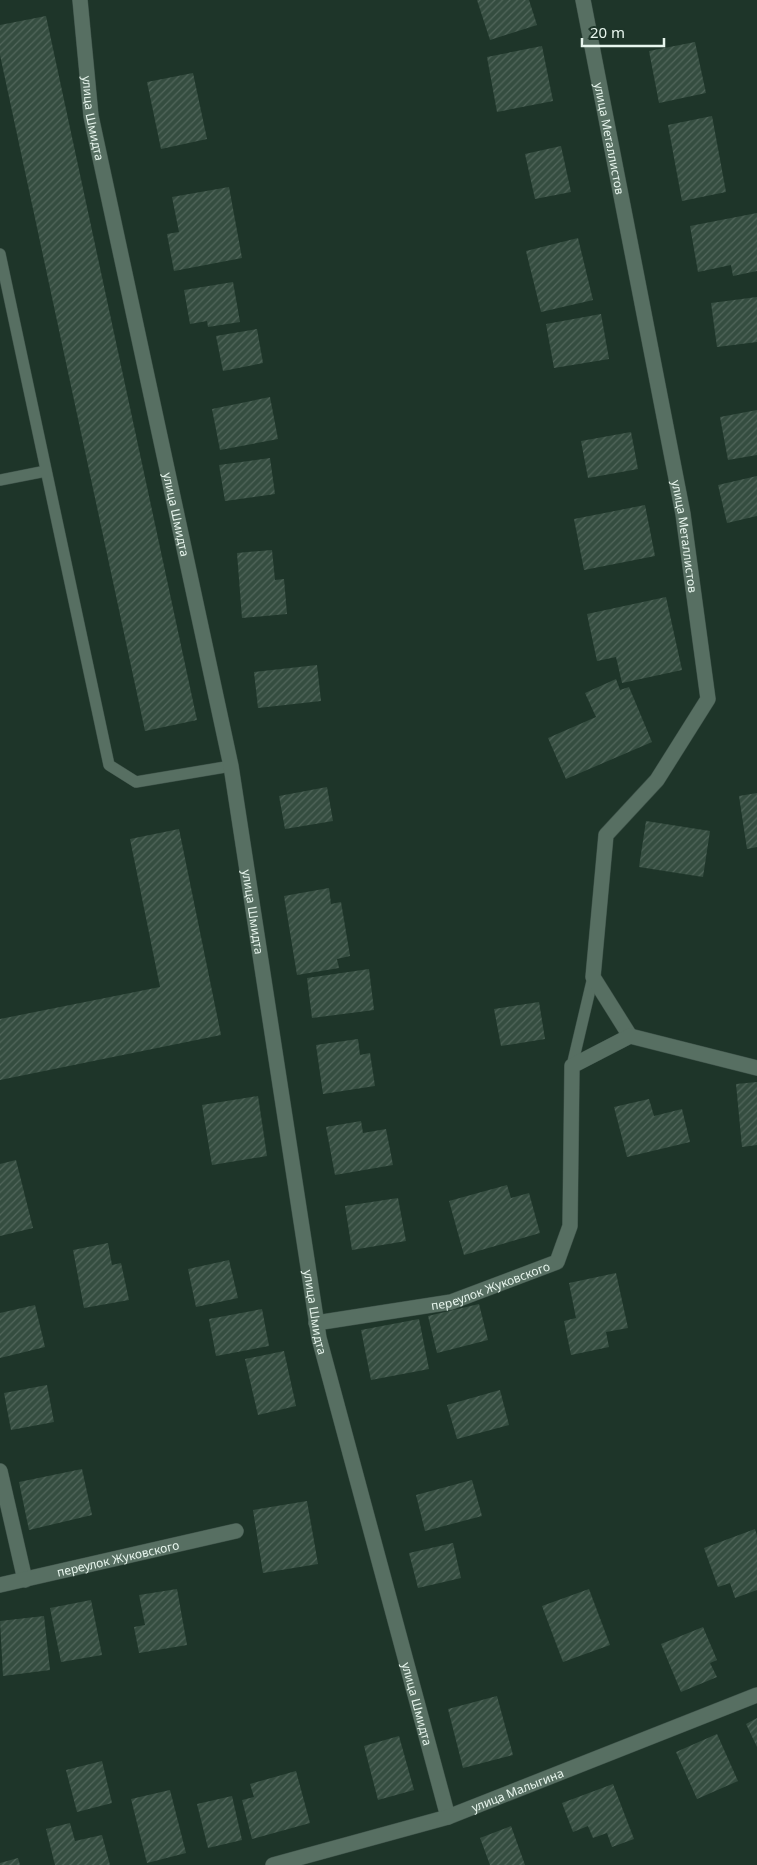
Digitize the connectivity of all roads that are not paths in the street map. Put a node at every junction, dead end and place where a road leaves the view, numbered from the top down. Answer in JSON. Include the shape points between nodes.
{"nodes":[{"id":1,"x":80,"y":0,"type":"edge"},
{"id":2,"x":583,"y":0,"type":"edge"},
{"id":3,"x":0,"y":254,"type":"edge"},
{"id":4,"x":46,"y":471,"type":"junction"},
{"id":5,"x":0,"y":480,"type":"edge"},
{"id":6,"x":231,"y":766,"type":"junction"},
{"id":7,"x":593,"y":977,"type":"junction"},
{"id":8,"x":630,"y":1036,"type":"junction"},
{"id":9,"x":572,"y":1066,"type":"junction"},
{"id":10,"x":757,"y":1068,"type":"edge"},
{"id":11,"x":316,"y":1323,"type":"junction"},
{"id":12,"x":0,"y":1470,"type":"edge"},
{"id":13,"x":236,"y":1531,"type":"dead end"},
{"id":14,"x":25,"y":1580,"type":"junction"},
{"id":15,"x":0,"y":1585,"type":"edge"},
{"id":16,"x":757,"y":1695,"type":"edge"},
{"id":17,"x":448,"y":1817,"type":"junction"},
{"id":18,"x":273,"y":1865,"type":"edge"}],
"edges":[{"from":1,"to":6,"type":"street","name":"улица Шмидта","via":[[91,116]]},
{"from":2,"to":7,"type":"street","name":"улица Металлистов","via":[[683,514],[708,699],[657,780],[606,835]]},
{"from":3,"to":4,"type":"lane"},
{"from":4,"to":5,"type":"lane"},
{"from":4,"to":6,"type":"lane","via":[[109,765],[136,782]]},
{"from":6,"to":11,"type":"street","name":"улица Шмидта"},
{"from":7,"to":8,"type":"street"},
{"from":7,"to":9,"type":"lane"},
{"from":8,"to":9,"type":"street"},
{"from":8,"to":10,"type":"street"},
{"from":9,"to":11,"type":"street","name":"переулок Жуковского","via":[[570,1226],[557,1262],[451,1302]]},
{"from":11,"to":17,"type":"street","name":"улица Шмидта"},
{"from":12,"to":14,"type":"street"},
{"from":13,"to":14,"type":"street","name":"переулок Жуковского"},
{"from":14,"to":15,"type":"street","name":"переулок Жуковского"},
{"from":16,"to":17,"type":"street","name":"улица Малыгина"},
{"from":17,"to":18,"type":"street","name":"улица Малыгина"}]}
